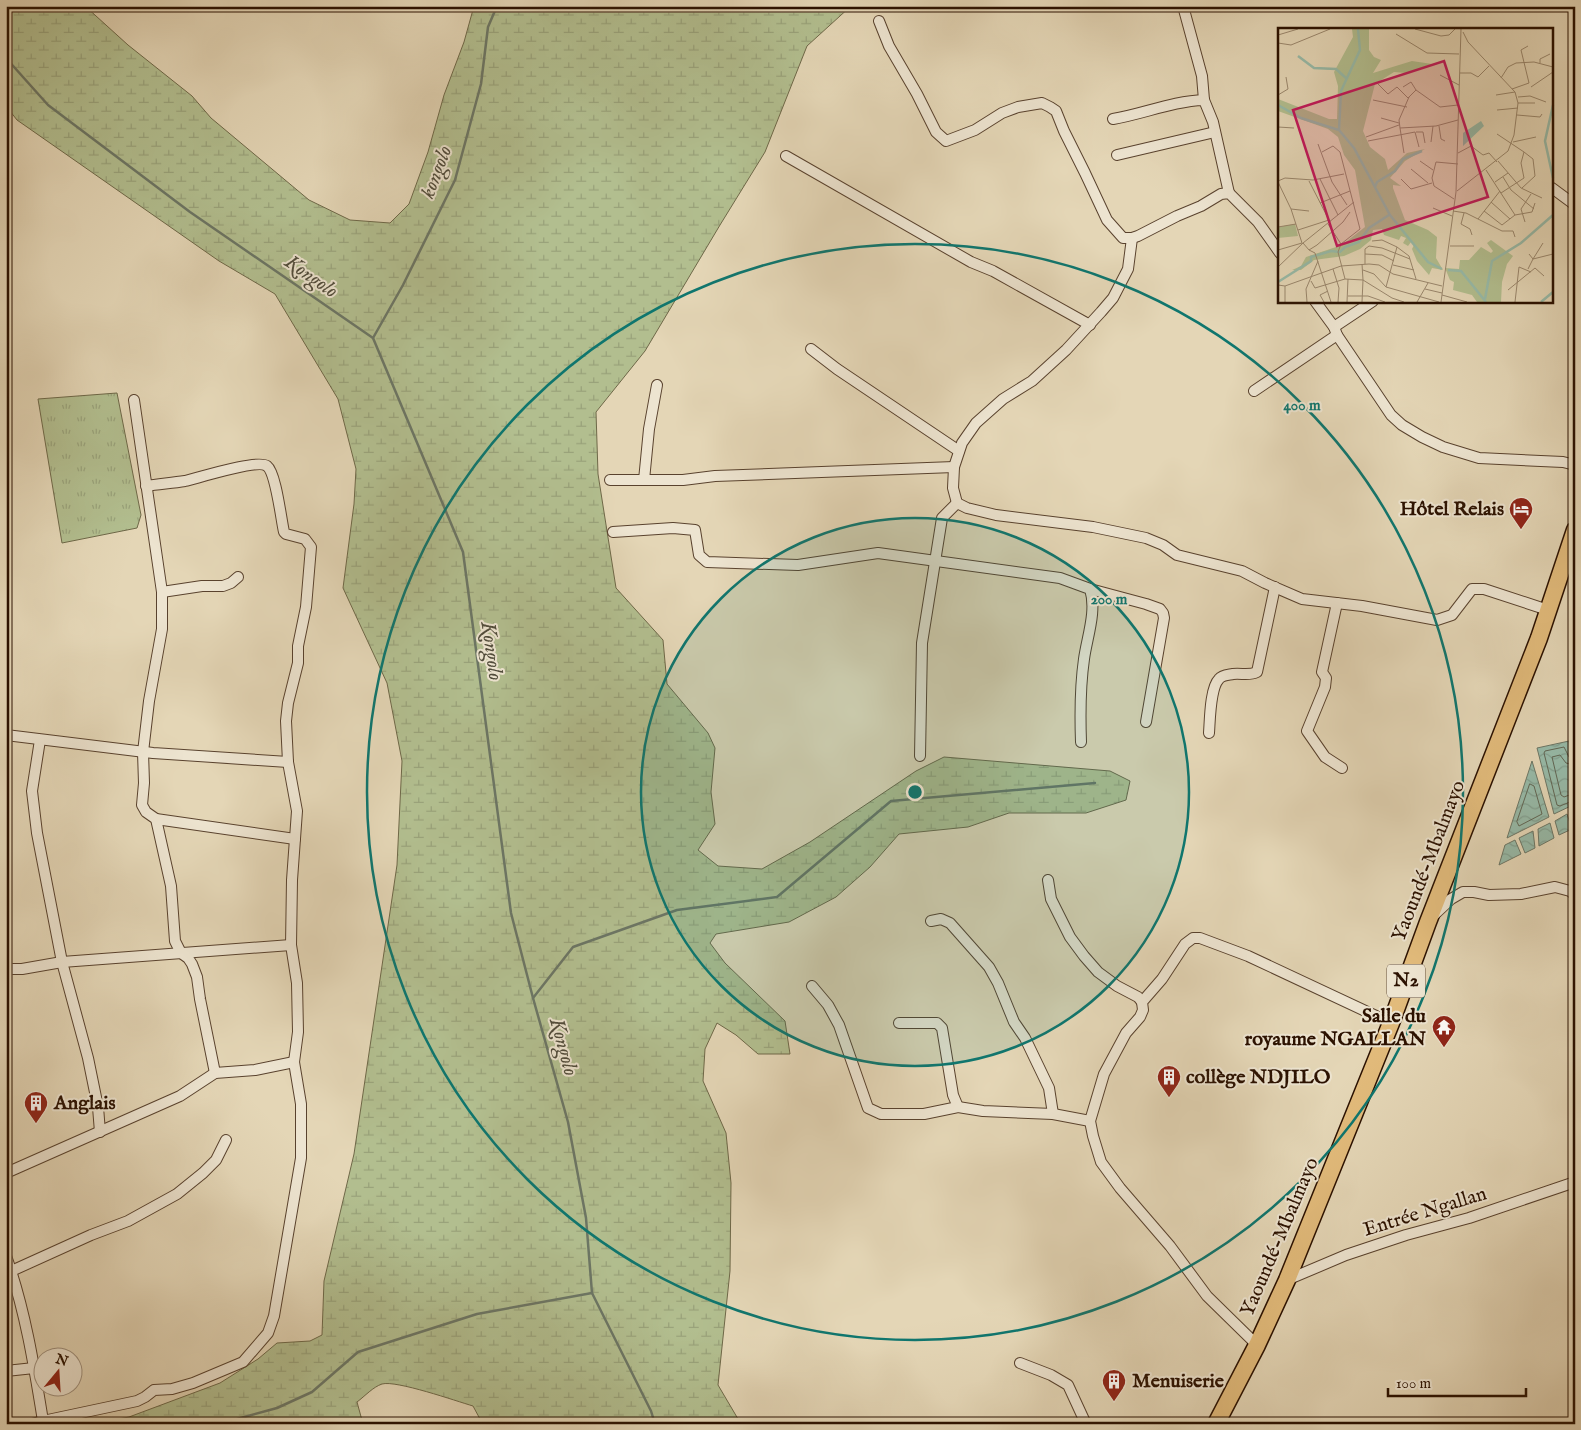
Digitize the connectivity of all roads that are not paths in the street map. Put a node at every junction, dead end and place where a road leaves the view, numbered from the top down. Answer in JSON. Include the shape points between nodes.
{"nodes":[{"id":1,"x":1182,"y":6,"type":"edge"},
{"id":2,"x":879,"y":21,"type":"dead end"},
{"id":3,"x":1204,"y":100,"type":"junction"},
{"id":4,"x":1113,"y":120,"type":"dead end"},
{"id":5,"x":1215,"y":132,"type":"junction"},
{"id":6,"x":1117,"y":155,"type":"dead end"},
{"id":7,"x":786,"y":156,"type":"dead end"},
{"id":8,"x":1554,"y":189,"type":"edge"},
{"id":9,"x":1230,"y":193,"type":"junction"},
{"id":10,"x":1575,"y":205,"type":"edge"},
{"id":11,"x":1132,"y":238,"type":"junction"},
{"id":12,"x":1278,"y":250,"type":"edge"},
{"id":13,"x":1316,"y":302,"type":"edge"},
{"id":14,"x":1372,"y":302,"type":"edge"},
{"id":15,"x":1090,"y":325,"type":"junction"},
{"id":16,"x":1335,"y":331,"type":"junction"},
{"id":17,"x":811,"y":349,"type":"dead end"},
{"id":18,"x":657,"y":385,"type":"dead end"},
{"id":19,"x":1254,"y":391,"type":"dead end"},
{"id":20,"x":134,"y":400,"type":"dead end"},
{"id":21,"x":960,"y":451,"type":"junction"},
{"id":22,"x":1575,"y":465,"type":"edge"},
{"id":23,"x":954,"y":467,"type":"junction"},
{"id":24,"x":610,"y":480,"type":"dead end"},
{"id":25,"x":644,"y":480,"type":"junction"},
{"id":26,"x":146,"y":486,"type":"junction"},
{"id":27,"x":957,"y":503,"type":"junction"},
{"id":28,"x":1575,"y":530,"type":"edge"},
{"id":29,"x":613,"y":532,"type":"dead end"},
{"id":30,"x":936,"y":560,"type":"junction"},
{"id":31,"x":238,"y":576,"type":"dead end"},
{"id":32,"x":1275,"y":587,"type":"junction"},
{"id":33,"x":1090,"y":590,"type":"junction"},
{"id":34,"x":162,"y":592,"type":"junction"},
{"id":35,"x":1337,"y":603,"type":"junction"},
{"id":36,"x":1548,"y":610,"type":"junction"},
{"id":37,"x":1146,"y":722,"type":"dead end"},
{"id":38,"x":1209,"y":733,"type":"dead end"},
{"id":39,"x":6,"y":735,"type":"edge"},
{"id":40,"x":40,"y":740,"type":"junction"},
{"id":41,"x":1081,"y":742,"type":"dead end"},
{"id":42,"x":143,"y":752,"type":"junction"},
{"id":43,"x":920,"y":756,"type":"dead end"},
{"id":44,"x":288,"y":762,"type":"junction"},
{"id":45,"x":1342,"y":768,"type":"dead end"},
{"id":46,"x":156,"y":819,"type":"junction"},
{"id":47,"x":296,"y":839,"type":"junction"},
{"id":48,"x":1048,"y":880,"type":"dead end"},
{"id":49,"x":1575,"y":895,"type":"edge"},
{"id":50,"x":931,"y":921,"type":"dead end"},
{"id":51,"x":1428,"y":922,"type":"junction"},
{"id":52,"x":291,"y":945,"type":"junction"},
{"id":53,"x":181,"y":954,"type":"junction"},
{"id":54,"x":62,"y":962,"type":"junction"},
{"id":55,"x":6,"y":969,"type":"edge"},
{"id":56,"x":812,"y":986,"type":"dead end"},
{"id":57,"x":1142,"y":1002,"type":"junction"},
{"id":58,"x":898,"y":1023,"type":"dead end"},
{"id":59,"x":1391,"y":1023,"type":"junction"},
{"id":60,"x":294,"y":1062,"type":"junction"},
{"id":61,"x":215,"y":1073,"type":"junction"},
{"id":62,"x":958,"y":1107,"type":"junction"},
{"id":63,"x":1053,"y":1114,"type":"junction"},
{"id":64,"x":1090,"y":1121,"type":"junction"},
{"id":65,"x":100,"y":1132,"type":"junction"},
{"id":66,"x":226,"y":1140,"type":"dead end"},
{"id":67,"x":6,"y":1173,"type":"edge"},
{"id":68,"x":1575,"y":1182,"type":"edge"},
{"id":69,"x":6,"y":1256,"type":"edge"},
{"id":70,"x":9,"y":1272,"type":"edge"},
{"id":71,"x":1287,"y":1280,"type":"junction"},
{"id":72,"x":1257,"y":1345,"type":"junction"},
{"id":73,"x":32,"y":1358,"type":"edge"},
{"id":74,"x":1020,"y":1363,"type":"dead end"},
{"id":75,"x":32,"y":1368,"type":"edge"},
{"id":76,"x":6,"y":1371,"type":"edge"},
{"id":77,"x":39,"y":1398,"type":"edge"},
{"id":78,"x":43,"y":1421,"type":"junction"},
{"id":79,"x":32,"y":1424,"type":"edge"},
{"id":80,"x":1086,"y":1424,"type":"edge"},
{"id":81,"x":1216,"y":1424,"type":"edge"}],
"edges":[{"from":1,"to":3,"type":"street","via":[[1202,76]]},
{"from":2,"to":11,"type":"street","via":[[889,46],[936,132],[946,141],[975,130],[1002,114],[1025,105],[1042,103],[1056,111],[1106,220],[1123,238]]},
{"from":3,"to":4,"type":"street","via":[[1192,100]]},
{"from":3,"to":5,"type":"street"},
{"from":5,"to":6,"type":"street"},
{"from":5,"to":9,"type":"street"},
{"from":7,"to":15,"type":"street","via":[[971,262]]},
{"from":8,"to":10,"type":"street"},
{"from":9,"to":11,"type":"street","via":[[1221,194]]},
{"from":9,"to":12,"type":"street","via":[[1258,222]]},
{"from":11,"to":15,"type":"street","via":[[1128,269],[1113,298]]},
{"from":13,"to":16,"type":"street"},
{"from":14,"to":16,"type":"street"},
{"from":15,"to":21,"type":"street","via":[[1032,381],[1003,399],[976,423]]},
{"from":16,"to":19,"type":"street"},
{"from":16,"to":22,"type":"street","via":[[1391,414],[1422,437],[1479,458]]},
{"from":17,"to":21,"type":"street"},
{"from":18,"to":25,"type":"street"},
{"from":20,"to":26,"type":"street"},
{"from":21,"to":23,"type":"street"},
{"from":23,"to":25,"type":"street"},
{"from":23,"to":27,"type":"street","via":[[953,488]]},
{"from":24,"to":25,"type":"street"},
{"from":26,"to":34,"type":"street"},
{"from":26,"to":44,"type":"street","via":[[264,464],[268,466],[274,482],[284,532],[309,543],[306,607],[286,721]]},
{"from":27,"to":30,"type":"street","via":[[942,518]]},
{"from":27,"to":32,"type":"street","via":[[996,515],[1093,527],[1146,538],[1177,555],[1242,571]]},
{"from":28,"to":36,"type":"highway","name":"Yaoundé-Mbalmayo","number":"N2"},
{"from":29,"to":30,"type":"street","via":[[673,528],[695,530],[699,555],[707,562],[798,565],[878,553]]},
{"from":30,"to":33,"type":"street","via":[[1060,578]]},
{"from":30,"to":43,"type":"street","via":[[922,643]]},
{"from":31,"to":34,"type":"street","via":[[223,586]]},
{"from":32,"to":35,"type":"street","via":[[1302,598]]},
{"from":32,"to":38,"type":"street","via":[[1256,672],[1222,676],[1217,680]]},
{"from":33,"to":37,"type":"street","via":[[1146,604],[1163,613]]},
{"from":33,"to":41,"type":"street","via":[[1093,600],[1080,707]]},
{"from":34,"to":42,"type":"street","via":[[162,629]]},
{"from":35,"to":36,"type":"street","via":[[1437,620],[1452,615],[1472,589],[1484,589]]},
{"from":35,"to":45,"type":"street","via":[[1322,672],[1326,678],[1325,687],[1307,731],[1324,757]]},
{"from":36,"to":51,"type":"highway","name":"Yaoundé-Mbalmayo","number":"N2"},
{"from":39,"to":40,"type":"street"},
{"from":40,"to":42,"type":"street"},
{"from":40,"to":54,"type":"street","via":[[32,791]]},
{"from":42,"to":44,"type":"street"},
{"from":42,"to":46,"type":"street","via":[[142,805]]},
{"from":44,"to":47,"type":"street","via":[[297,811]]},
{"from":46,"to":47,"type":"street"},
{"from":46,"to":53,"type":"street","via":[[171,886],[174,941]]},
{"from":47,"to":52,"type":"street"},
{"from":48,"to":57,"type":"street","via":[[1051,899],[1070,937],[1084,956],[1098,972]]},
{"from":49,"to":51,"type":"street","via":[[1556,887],[1521,894],[1463,892]]},
{"from":50,"to":63,"type":"street","via":[[941,919],[950,923],[989,967],[1048,1088]]},
{"from":51,"to":59,"type":"highway","name":"Yaoundé-Mbalmayo","number":"N2"},
{"from":52,"to":53,"type":"street"},
{"from":52,"to":60,"type":"street","via":[[297,983],[298,1032]]},
{"from":53,"to":54,"type":"street"},
{"from":53,"to":61,"type":"street","via":[[188,958],[197,977]]},
{"from":54,"to":55,"type":"street"},
{"from":54,"to":65,"type":"street","via":[[88,1058]]},
{"from":56,"to":62,"type":"street","via":[[839,1025],[868,1108],[881,1114],[924,1114]]},
{"from":57,"to":59,"type":"street","via":[[1185,944],[1193,938],[1200,938],[1248,956]]},
{"from":57,"to":64,"type":"street","via":[[1140,1017],[1126,1033],[1104,1074]]},
{"from":58,"to":62,"type":"street","via":[[932,1022],[942,1028],[953,1095]]},
{"from":59,"to":71,"type":"highway","name":"Yaoundé-Mbalmayo","number":"N2"},
{"from":60,"to":61,"type":"street","via":[[255,1070]]},
{"from":60,"to":78,"type":"street","via":[[301,1104],[301,1158],[274,1316],[268,1334],[243,1362],[208,1377],[172,1389],[154,1390],[137,1401]]},
{"from":61,"to":65,"type":"street","via":[[180,1096]]},
{"from":62,"to":63,"type":"street"},
{"from":63,"to":64,"type":"street"},
{"from":64,"to":72,"type":"street","via":[[1101,1162],[1120,1188],[1170,1246],[1206,1296]]},
{"from":65,"to":67,"type":"street"},
{"from":66,"to":70,"type":"street","via":[[216,1160],[177,1194],[128,1221]]},
{"from":68,"to":71,"type":"street","name":"Entrée Ngallan","via":[[1346,1255]]},
{"from":69,"to":70,"type":"street"},
{"from":70,"to":73,"type":"street","via":[[23,1311]]},
{"from":71,"to":72,"type":"highway","name":"Yaoundé-Mbalmayo","number":"N2"},
{"from":72,"to":81,"type":"highway","name":"Yaoundé-Mbalmayo","number":"N2"},
{"from":74,"to":80,"type":"street","via":[[1068,1385]]},
{"from":75,"to":76,"type":"street"},
{"from":77,"to":78,"type":"street"},
{"from":78,"to":79,"type":"street"}]}
